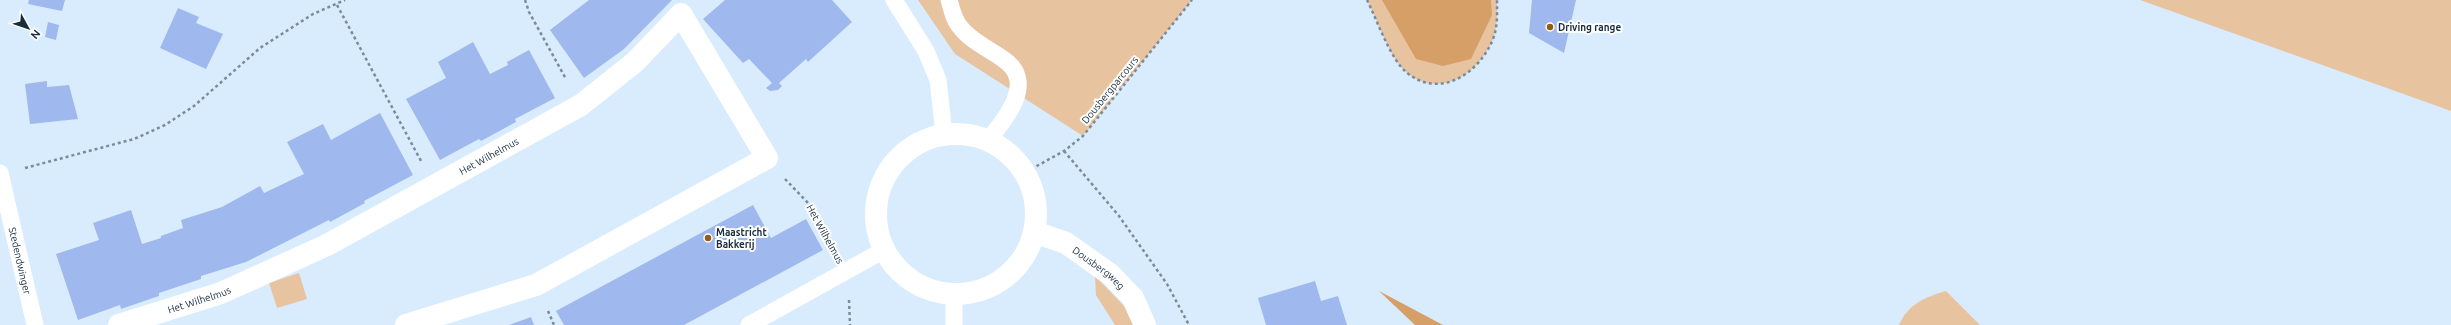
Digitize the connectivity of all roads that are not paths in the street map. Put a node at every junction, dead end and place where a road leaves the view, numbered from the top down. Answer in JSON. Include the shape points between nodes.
{"nodes":[{"id":1,"x":894,"y":0,"type":"edge"},
{"id":2,"x":949,"y":0,"type":"edge"},
{"id":3,"x":944,"y":134,"type":"junction"},
{"id":4,"x":988,"y":140,"type":"junction"},
{"id":5,"x":0,"y":174,"type":"edge"},
{"id":6,"x":1034,"y":232,"type":"junction"},
{"id":7,"x":884,"y":250,"type":"junction"},
{"id":8,"x":954,"y":295,"type":"junction"},
{"id":9,"x":35,"y":325,"type":"edge"},
{"id":10,"x":119,"y":325,"type":"edge"},
{"id":11,"x":406,"y":325,"type":"edge"},
{"id":12,"x":749,"y":325,"type":"edge"},
{"id":13,"x":954,"y":325,"type":"edge"},
{"id":14,"x":1145,"y":325,"type":"edge"}],
"edges":[{"from":1,"to":3,"type":"lane","via":[[926,51],[938,80]]},
{"from":2,"to":4,"type":"lane","via":[[960,28],[1006,60],[1013,69],[1018,83],[1018,96],[1008,116]]},
{"from":3,"to":4,"type":"street","via":[[967,134]]},
{"from":3,"to":7,"type":"street","via":[[920,142],[900,157],[885,177],[877,201],[877,226]]},
{"from":4,"to":6,"type":"street","via":[[1009,153],[1026,172],[1033,191],[1036,212]]},
{"from":5,"to":9,"type":"lane","name":"Stedendwinger"},
{"from":6,"to":8,"type":"street","via":[[1028,250],[1017,266],[1003,279],[986,288]]},
{"from":6,"to":14,"type":"street","name":"Dousbergweg","via":[[1066,242],[1111,275],[1133,298]]},
{"from":7,"to":8,"type":"street","via":[[896,267],[911,280],[929,289]]},
{"from":7,"to":12,"type":"lane"},
{"from":8,"to":13,"type":"lane"},
{"from":10,"to":11,"type":"street","name":"Het Wilhelmus","via":[[221,293],[327,245],[581,105],[635,62],[681,14],[767,158],[536,285]]}]}
